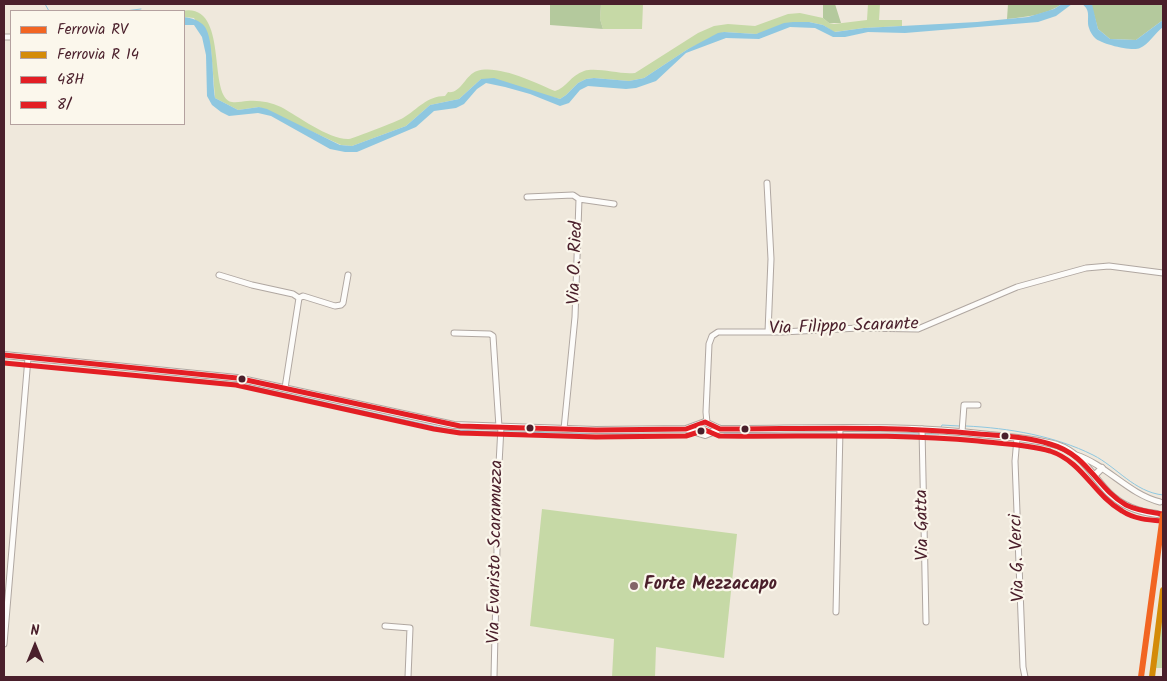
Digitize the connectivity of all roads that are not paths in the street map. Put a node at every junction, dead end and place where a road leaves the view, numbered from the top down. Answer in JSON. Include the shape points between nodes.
{"nodes":[{"id":1,"x":767,"y":183,"type":"dead end"},
{"id":2,"x":527,"y":197,"type":"dead end"},
{"id":3,"x":579,"y":200,"type":"junction"},
{"id":4,"x":614,"y":204,"type":"dead end"},
{"id":5,"x":1163,"y":273,"type":"edge"},
{"id":6,"x":219,"y":275,"type":"dead end"},
{"id":7,"x":348,"y":275,"type":"dead end"},
{"id":8,"x":299,"y":298,"type":"junction"},
{"id":9,"x":768,"y":332,"type":"junction"},
{"id":10,"x":454,"y":334,"type":"dead end"},
{"id":11,"x":4,"y":355,"type":"edge"},
{"id":12,"x":27,"y":364,"type":"junction"},
{"id":13,"x":285,"y":388,"type":"junction"},
{"id":14,"x":978,"y":405,"type":"dead end"},
{"id":15,"x":706,"y":412,"type":"junction"},
{"id":16,"x":699,"y":423,"type":"junction"},
{"id":17,"x":708,"y":424,"type":"junction"},
{"id":18,"x":500,"y":427,"type":"junction"},
{"id":19,"x":564,"y":429,"type":"junction"},
{"id":20,"x":686,"y":429,"type":"junction"},
{"id":21,"x":720,"y":429,"type":"junction"},
{"id":22,"x":698,"y":432,"type":"junction"},
{"id":23,"x":840,"y":432,"type":"junction"},
{"id":24,"x":922,"y":432,"type":"junction"},
{"id":25,"x":962,"y":432,"type":"junction"},
{"id":26,"x":709,"y":433,"type":"junction"},
{"id":27,"x":1017,"y":438,"type":"junction"},
{"id":28,"x":1076,"y":455,"type":"junction"},
{"id":29,"x":1102,"y":468,"type":"junction"},
{"id":30,"x":1095,"y":476,"type":"junction"},
{"id":31,"x":1160,"y":502,"type":"dead end"},
{"id":32,"x":1157,"y":514,"type":"dead end"},
{"id":33,"x":836,"y":612,"type":"dead end"},
{"id":34,"x":926,"y":622,"type":"dead end"},
{"id":35,"x":385,"y":626,"type":"dead end"},
{"id":36,"x":4,"y":644,"type":"edge"},
{"id":37,"x":408,"y":677,"type":"edge"},
{"id":38,"x":494,"y":677,"type":"edge"},
{"id":39,"x":1025,"y":677,"type":"edge"}],
"edges":[{"from":1,"to":9,"type":"street","via":[[771,259]]},
{"from":2,"to":3,"type":"street","name":"Via O. Ried","via":[[573,195]]},
{"from":3,"to":4,"type":"street","name":"Via O. Ried"},
{"from":3,"to":19,"type":"street","name":"Via O. Ried","via":[[574,326]]},
{"from":5,"to":9,"type":"street","name":"Via Filippo Scarante","via":[[1109,266],[1086,268],[1012,288],[918,329]]},
{"from":6,"to":8,"type":"street"},
{"from":7,"to":8,"type":"street","via":[[341,305],[303,296]]},
{"from":8,"to":13,"type":"street"},
{"from":9,"to":15,"type":"street","name":"Via Filippo Scarante","via":[[721,331],[712,336]]},
{"from":10,"to":18,"type":"street","via":[[493,336]]},
{"from":11,"to":12,"type":"street"},
{"from":12,"to":13,"type":"street","via":[[221,376]]},
{"from":12,"to":36,"type":"street"},
{"from":13,"to":18,"type":"street","via":[[446,424]]},
{"from":14,"to":25,"type":"street","via":[[964,405]]},
{"from":15,"to":16,"type":"street","name":"Via Filippo Scarante"},
{"from":15,"to":17,"type":"street","name":"Via Filippo Scarante"},
{"from":16,"to":17,"type":"street"},
{"from":16,"to":20,"type":"street"},
{"from":16,"to":22,"type":"street"},
{"from":17,"to":21,"type":"street"},
{"from":17,"to":26,"type":"street"},
{"from":18,"to":19,"type":"street"},
{"from":18,"to":38,"type":"street","name":"Via Evaristo Scaramuzza"},
{"from":19,"to":20,"type":"street"},
{"from":20,"to":22,"type":"street"},
{"from":21,"to":23,"type":"street"},
{"from":21,"to":26,"type":"street"},
{"from":22,"to":26,"type":"street","via":[[705,436]]},
{"from":23,"to":24,"type":"street"},
{"from":23,"to":33,"type":"street"},
{"from":24,"to":25,"type":"street"},
{"from":24,"to":34,"type":"street","name":"Via Gatta"},
{"from":25,"to":27,"type":"street"},
{"from":27,"to":28,"type":"street","via":[[1060,446]]},
{"from":27,"to":39,"type":"street","name":"Via G. Verci","via":[[1015,462]]},
{"from":28,"to":29,"type":"street"},
{"from":28,"to":30,"type":"street"},
{"from":29,"to":30,"type":"street"},
{"from":29,"to":31,"type":"street","via":[[1146,498]]},
{"from":30,"to":32,"type":"street","via":[[1119,501],[1134,509]]},
{"from":35,"to":37,"type":"street","via":[[410,628]]}]}
